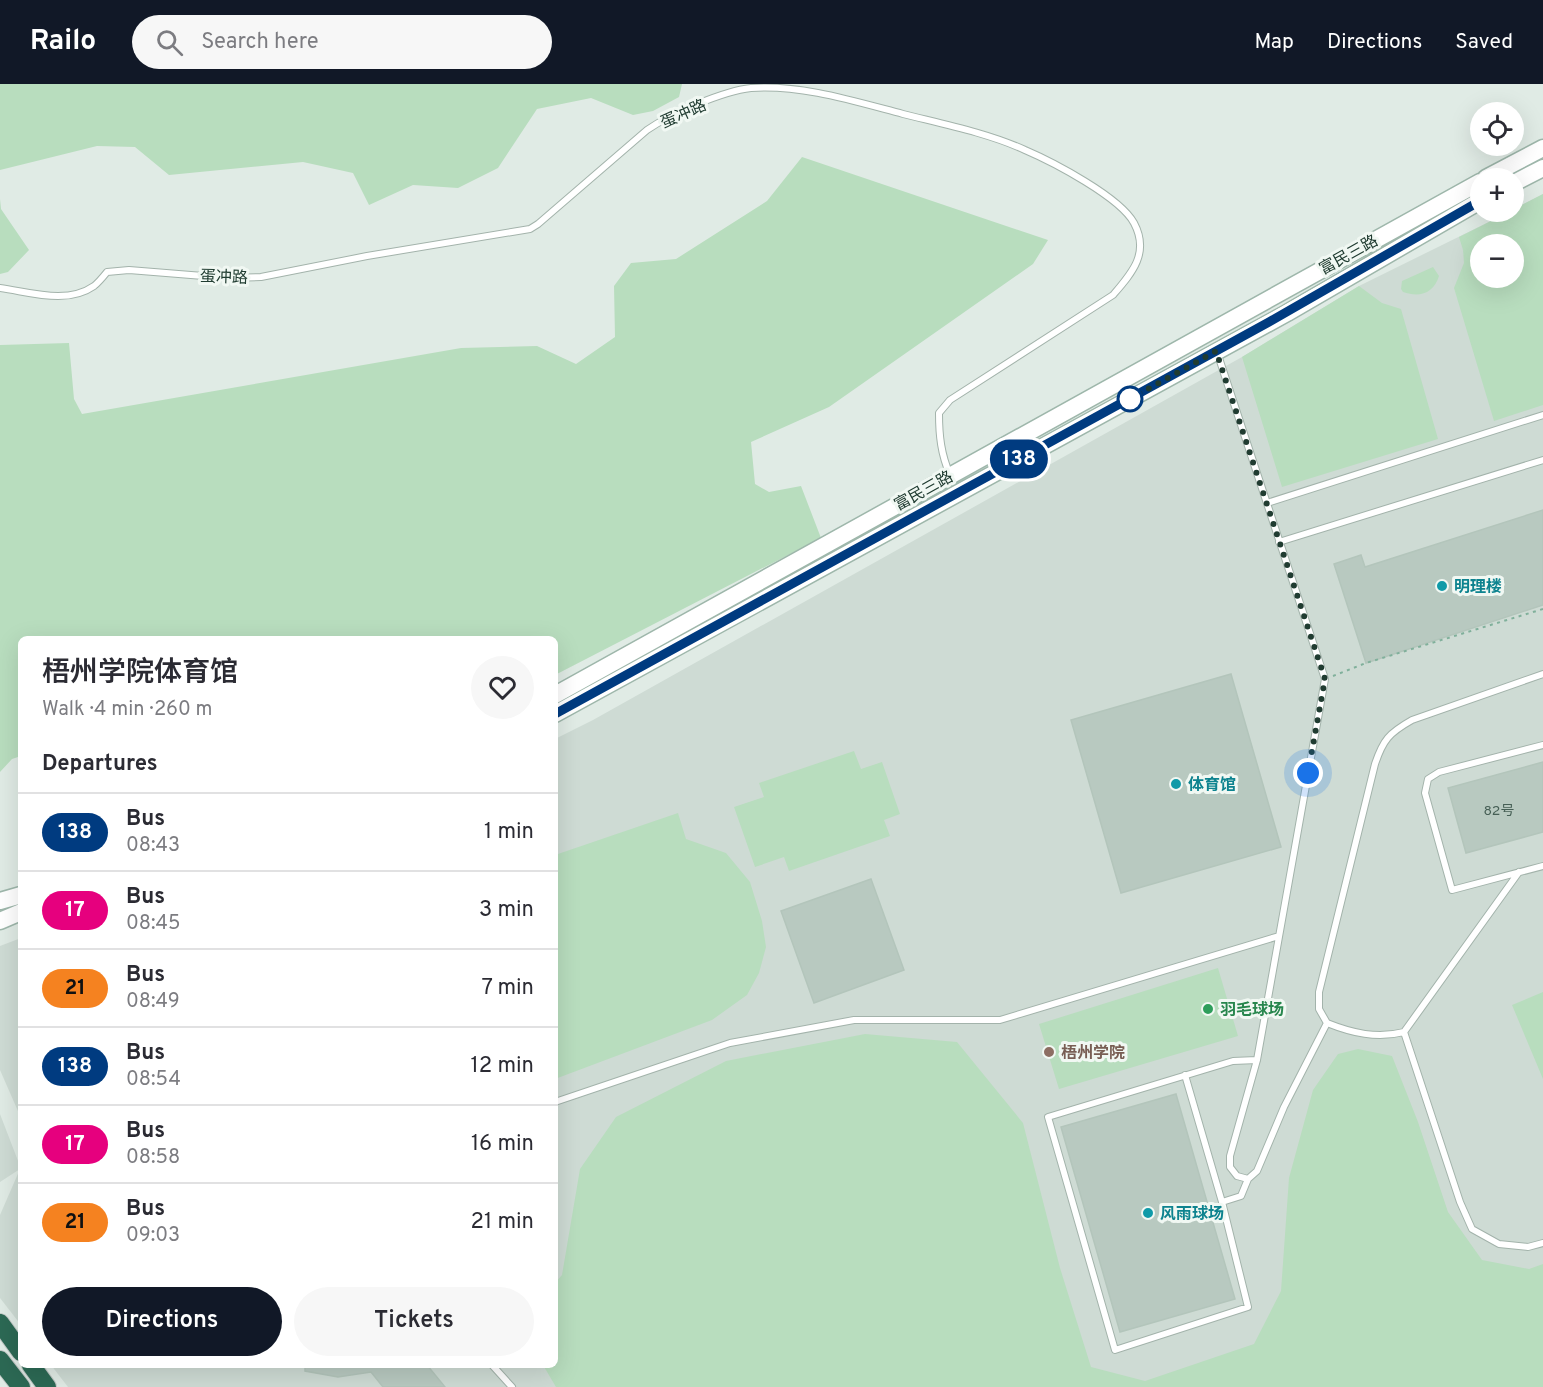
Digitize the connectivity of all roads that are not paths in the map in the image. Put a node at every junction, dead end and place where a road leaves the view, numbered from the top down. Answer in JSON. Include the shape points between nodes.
{"nodes":[{"id":1,"x":1543,"y":148,"type":"edge"},
{"id":2,"x":1505,"y":168,"type":"edge"},
{"id":3,"x":1543,"y":168,"type":"edge"},
{"id":4,"x":1524,"y":178,"type":"edge"},
{"id":5,"x":1470,"y":188,"type":"edge"},
{"id":6,"x":1470,"y":207,"type":"edge"},
{"id":7,"x":0,"y":288,"type":"edge"},
{"id":8,"x":1216,"y":351,"type":"junction"},
{"id":9,"x":1543,"y":415,"type":"edge"},
{"id":10,"x":1543,"y":460,"type":"edge"},
{"id":11,"x":950,"y":475,"type":"junction"},
{"id":12,"x":1267,"y":503,"type":"junction"},
{"id":13,"x":1280,"y":542,"type":"junction"},
{"id":14,"x":1543,"y":674,"type":"edge"},
{"id":15,"x":558,"y":693,"type":"edge"},
{"id":16,"x":558,"y":712,"type":"edge"},
{"id":17,"x":1543,"y":745,"type":"edge"},
{"id":18,"x":1543,"y":866,"type":"edge"},
{"id":19,"x":1519,"y":872,"type":"junction"},
{"id":20,"x":18,"y":896,"type":"edge"},
{"id":21,"x":0,"y":902,"type":"edge"},
{"id":22,"x":18,"y":913,"type":"edge"},
{"id":23,"x":0,"y":921,"type":"edge"},
{"id":24,"x":1279,"y":936,"type":"junction"},
{"id":25,"x":1327,"y":1023,"type":"junction"},
{"id":26,"x":1404,"y":1032,"type":"junction"},
{"id":27,"x":1257,"y":1059,"type":"junction"},
{"id":28,"x":1185,"y":1075,"type":"junction"},
{"id":29,"x":558,"y":1101,"type":"edge"},
{"id":30,"x":1248,"y":1179,"type":"junction"},
{"id":31,"x":1222,"y":1202,"type":"junction"},
{"id":32,"x":1543,"y":1243,"type":"edge"},
{"id":33,"x":0,"y":1323,"type":"edge"},
{"id":34,"x":18,"y":1348,"type":"edge"},
{"id":35,"x":0,"y":1360,"type":"edge"},
{"id":36,"x":33,"y":1368,"type":"edge"},
{"id":37,"x":495,"y":1368,"type":"edge"},
{"id":38,"x":21,"y":1387,"type":"edge"},
{"id":39,"x":48,"y":1387,"type":"edge"},
{"id":40,"x":512,"y":1387,"type":"edge"}],
"edges":[{"from":1,"to":2,"type":"main road"},
{"from":3,"to":4,"type":"main road"},
{"from":5,"to":11,"type":"main road","name":"富民三路"},
{"from":6,"to":8,"type":"main road","name":"富民三路"},
{"from":7,"to":11,"type":"lane","name":"蛋冲路","via":[[74,296],[94,286],[108,272],[129,270],[261,277],[530,228],[663,118],[752,88],[777,87],[823,94],[1025,149],[1094,188],[1120,206],[1134,223],[1140,243],[1139,261],[1113,295],[950,400],[939,413],[942,456]]},
{"from":8,"to":12,"type":"lane"},
{"from":8,"to":16,"type":"main road","name":"富民三路"},
{"from":9,"to":12,"type":"lane"},
{"from":10,"to":13,"type":"lane"},
{"from":11,"to":15,"type":"main road","name":"富民三路"},
{"from":12,"to":13,"type":"lane"},
{"from":13,"to":24,"type":"lane","via":[[1325,679]]},
{"from":14,"to":25,"type":"lane","via":[[1412,720],[1382,744],[1319,993],[1319,1009]]},
{"from":17,"to":19,"type":"lane","via":[[1439,772],[1428,779],[1425,793],[1452,890]]},
{"from":18,"to":19,"type":"lane"},
{"from":19,"to":26,"type":"lane"},
{"from":20,"to":21,"type":"main road"},
{"from":22,"to":23,"type":"main road"},
{"from":24,"to":27,"type":"lane"},
{"from":24,"to":29,"type":"lane","via":[[1000,1020],[854,1020],[730,1043]]},
{"from":25,"to":26,"type":"lane","via":[[1370,1036]]},
{"from":25,"to":30,"type":"lane","via":[[1257,1171]]},
{"from":26,"to":32,"type":"lane","via":[[1472,1229],[1499,1244],[1528,1247]]},
{"from":27,"to":28,"type":"lane","via":[[1233,1061]]},
{"from":27,"to":30,"type":"lane","via":[[1230,1156],[1230,1167],[1237,1176]]},
{"from":28,"to":31,"type":"lane"},
{"from":28,"to":31,"type":"lane","via":[[1048,1117],[1115,1350],[1248,1307]]},
{"from":30,"to":31,"type":"lane","via":[[1241,1196]]},
{"from":33,"to":34,"type":"highway"},
{"from":35,"to":38,"type":"highway"},
{"from":36,"to":39,"type":"highway"},
{"from":37,"to":40,"type":"lane"}]}
